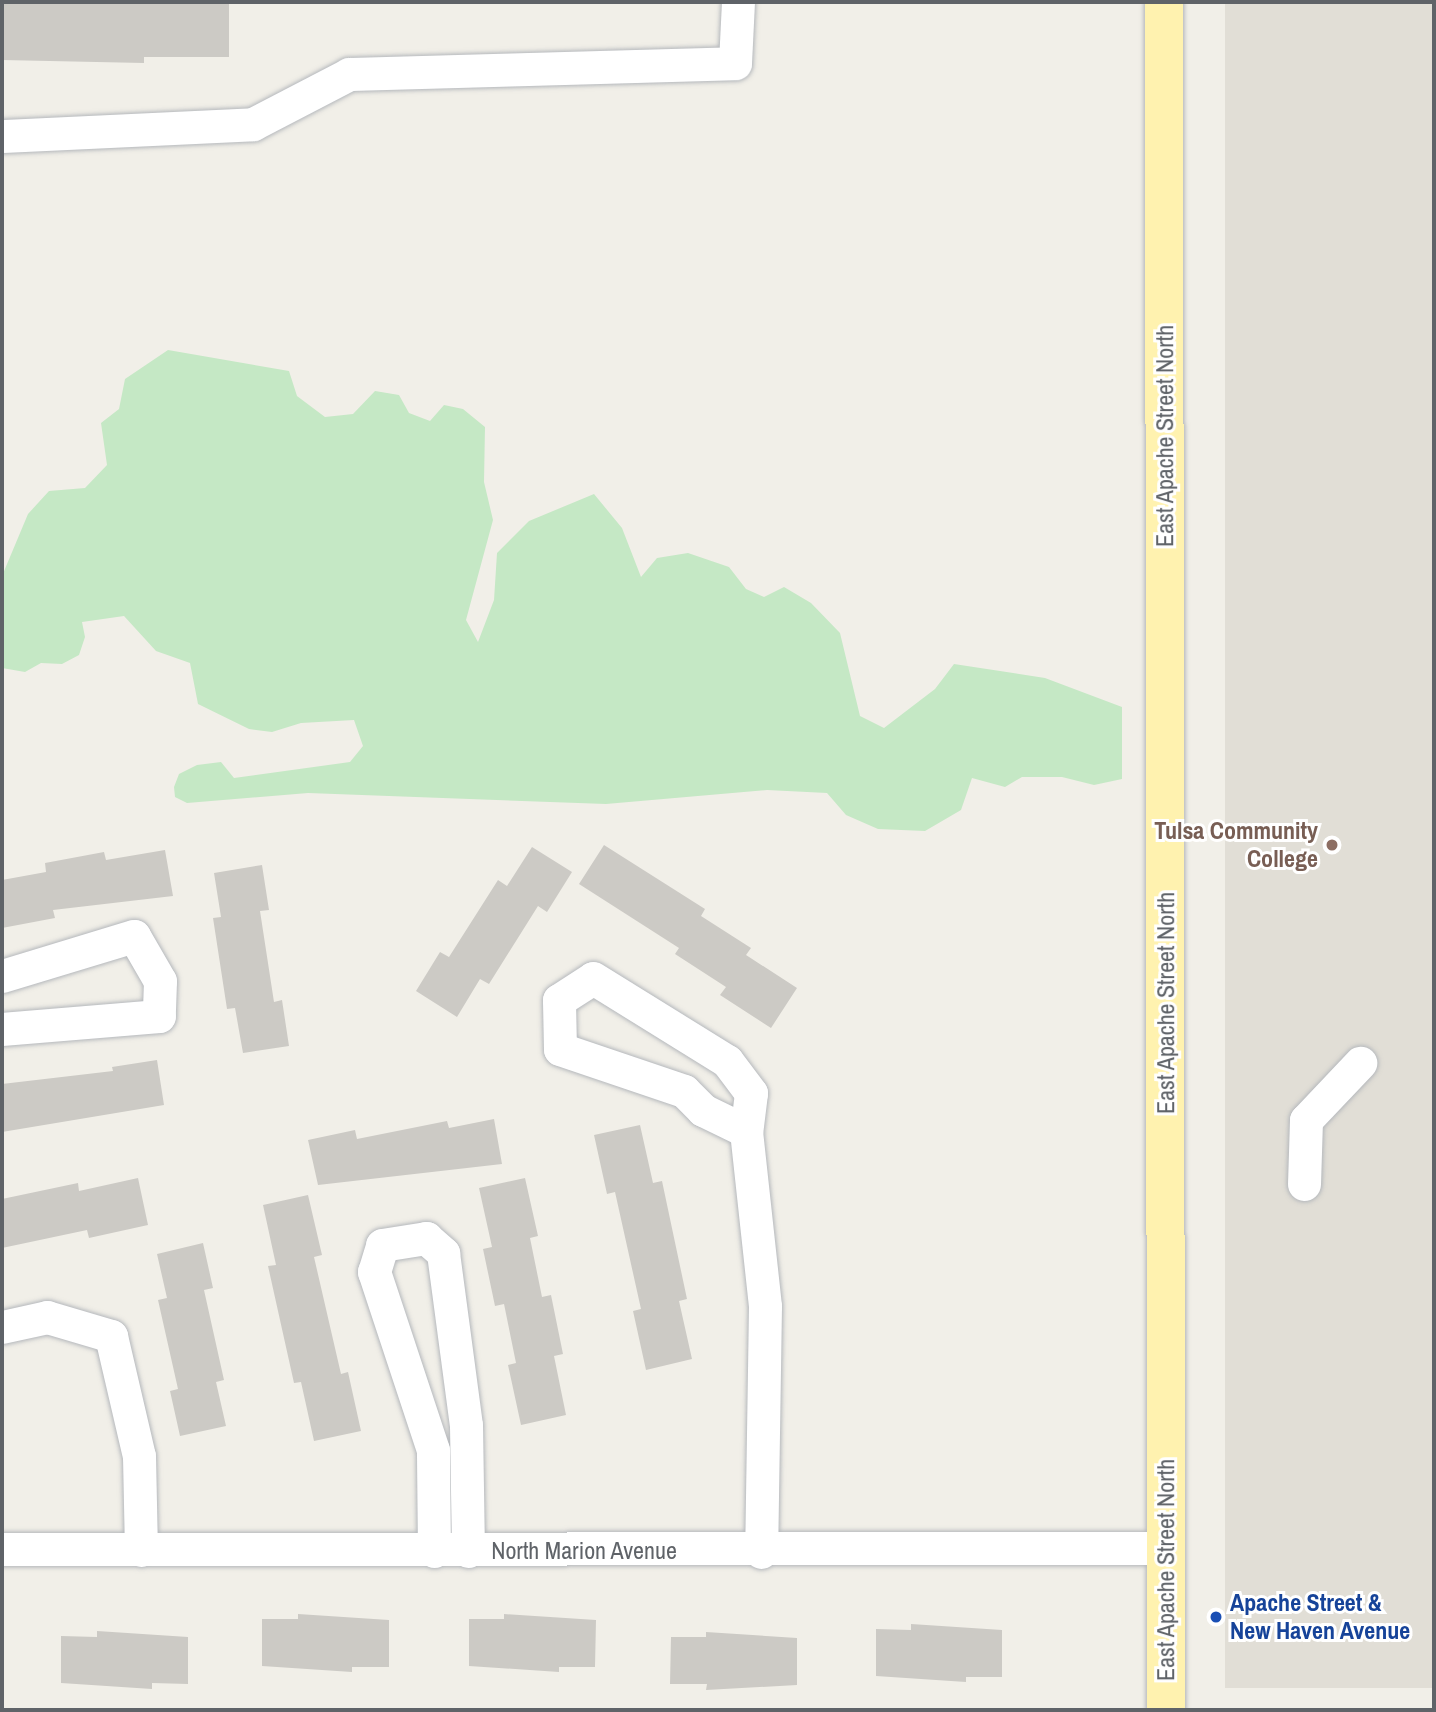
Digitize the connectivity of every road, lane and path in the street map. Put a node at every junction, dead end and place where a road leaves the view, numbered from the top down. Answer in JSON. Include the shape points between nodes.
{"nodes":[{"id":1,"x":738,"y":2,"type":"edge"},
{"id":2,"x":1164,"y":2,"type":"edge"},
{"id":3,"x":2,"y":136,"type":"edge"},
{"id":4,"x":2,"y":975,"type":"edge"},
{"id":5,"x":2,"y":1029,"type":"edge"},
{"id":6,"x":1360,"y":1063,"type":"dead end"},
{"id":7,"x":746,"y":1131,"type":"junction"},
{"id":8,"x":1304,"y":1184,"type":"dead end"},
{"id":9,"x":2,"y":1327,"type":"edge"},
{"id":10,"x":1167,"y":1548,"type":"junction"},
{"id":11,"x":2,"y":1549,"type":"edge"},
{"id":12,"x":141,"y":1550,"type":"junction"},
{"id":13,"x":434,"y":1550,"type":"junction"},
{"id":14,"x":468,"y":1550,"type":"junction"},
{"id":15,"x":761,"y":1552,"type":"junction"},
{"id":16,"x":1166,"y":1710,"type":"edge"}],
"edges":[{"from":1,"to":3,"type":"street","via":[[736,63],[349,74],[253,124]]},
{"from":2,"to":10,"type":"main road","name":"East Apache Street North"},
{"from":4,"to":5,"type":"street","via":[[134,936],[160,981],[159,1016]]},
{"from":6,"to":8,"type":"street","via":[[1306,1120]]},
{"from":7,"to":7,"type":"street","via":[[751,1093],[727,1061],[593,978],[559,1000],[560,1049],[684,1091],[703,1110]]},
{"from":7,"to":15,"type":"street","via":[[765,1306]]},
{"from":9,"to":12,"type":"street","via":[[47,1317],[111,1336],[139,1456]]},
{"from":10,"to":15,"type":"street","name":"North Marion Avenue"},
{"from":10,"to":16,"type":"main road","name":"East Apache Street North"},
{"from":11,"to":12,"type":"street","name":"North Marion Avenue"},
{"from":12,"to":13,"type":"street","name":"North Marion Avenue"},
{"from":13,"to":14,"type":"street","name":"North Marion Avenue"},
{"from":13,"to":14,"type":"street","via":[[433,1450],[374,1272],[382,1245],[426,1238],[443,1253],[466,1425]]},
{"from":14,"to":15,"type":"street","name":"North Marion Avenue"}]}
